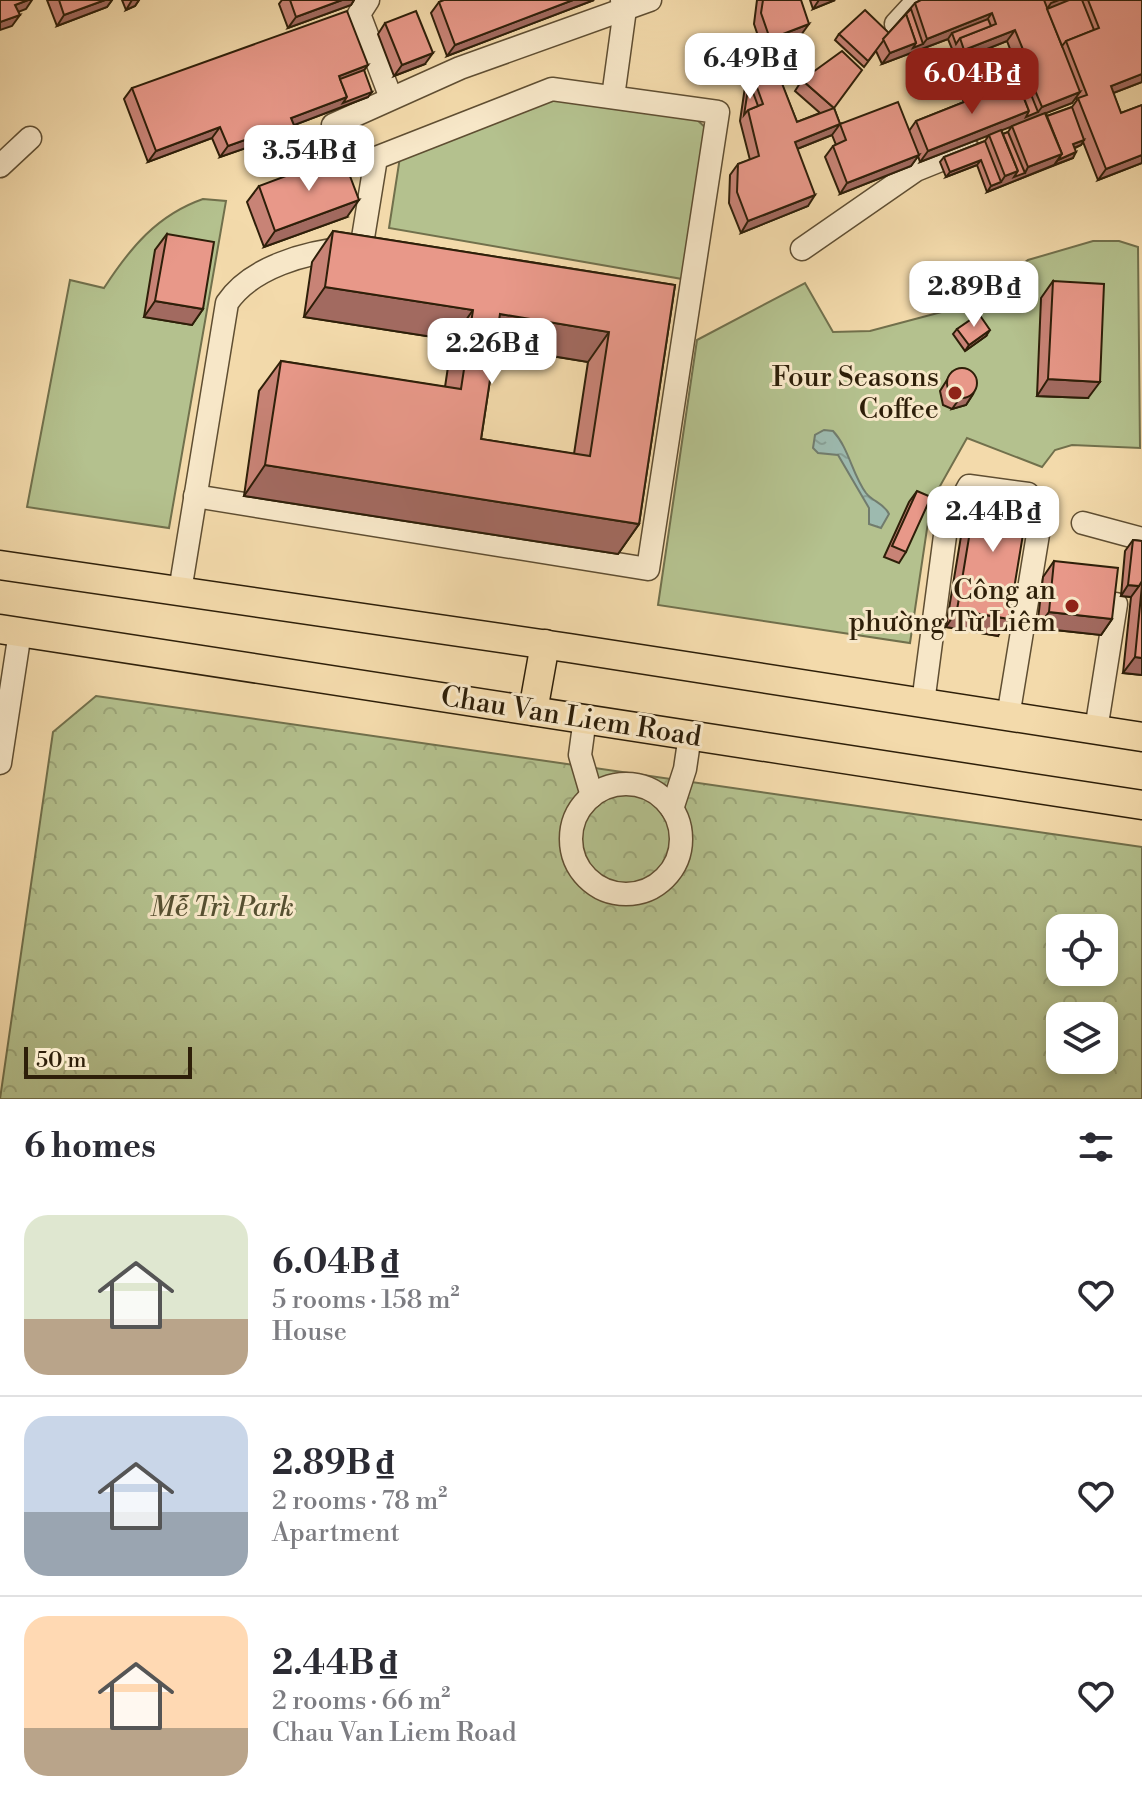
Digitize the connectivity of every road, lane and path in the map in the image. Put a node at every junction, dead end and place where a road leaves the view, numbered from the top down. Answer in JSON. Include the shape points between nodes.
{"nodes":[{"id":1,"x":368,"y":0,"type":"edge"},
{"id":2,"x":650,"y":0,"type":"edge"},
{"id":3,"x":918,"y":0,"type":"edge"},
{"id":4,"x":623,"y":4,"type":"edge"},
{"id":5,"x":896,"y":24,"type":"edge"},
{"id":6,"x":613,"y":97,"type":"junction"},
{"id":7,"x":391,"y":98,"type":"junction"},
{"id":8,"x":333,"y":125,"type":"dead end"},
{"id":9,"x":30,"y":138,"type":"dead end"},
{"id":10,"x":989,"y":140,"type":"edge"},
{"id":11,"x":0,"y":166,"type":"edge"},
{"id":12,"x":802,"y":249,"type":"dead end"},
{"id":13,"x":195,"y":496,"type":"junction"},
{"id":14,"x":1083,"y":523,"type":"dead end"},
{"id":15,"x":1142,"y":539,"type":"edge"},
{"id":16,"x":0,"y":565,"type":"edge"},
{"id":17,"x":180,"y":591,"type":"junction"},
{"id":18,"x":1116,"y":604,"type":"edge"},
{"id":19,"x":10,"y":631,"type":"edge"},
{"id":20,"x":545,"y":644,"type":"junction"},
{"id":21,"x":923,"y":703,"type":"junction"},
{"id":22,"x":533,"y":711,"type":"junction"},
{"id":23,"x":1008,"y":717,"type":"junction"},
{"id":24,"x":585,"y":718,"type":"junction"},
{"id":25,"x":1096,"y":730,"type":"junction"},
{"id":26,"x":690,"y":735,"type":"junction"},
{"id":27,"x":1142,"y":737,"type":"edge"},
{"id":28,"x":0,"y":763,"type":"edge"},
{"id":29,"x":592,"y":796,"type":"junction"},
{"id":30,"x":1142,"y":805,"type":"edge"},
{"id":31,"x":672,"y":809,"type":"junction"}],
"edges":[{"from":1,"to":7,"type":"street","via":[[359,14]]},
{"from":2,"to":4,"type":"street"},
{"from":3,"to":5,"type":"street"},
{"from":4,"to":6,"type":"street"},
{"from":4,"to":7,"type":"street"},
{"from":6,"to":13,"type":"street","via":[[552,89],[376,158],[368,251],[324,250],[252,278],[234,292],[227,303]]},
{"from":6,"to":13,"type":"street","via":[[718,112],[681,303],[648,569]]},
{"from":7,"to":8,"type":"street"},
{"from":9,"to":11,"type":"street"},
{"from":10,"to":12,"type":"street","via":[[916,170]]},
{"from":13,"to":17,"type":"street"},
{"from":14,"to":15,"type":"street"},
{"from":16,"to":17,"type":"main road"},
{"from":17,"to":20,"type":"main road"},
{"from":18,"to":25,"type":"street"},
{"from":19,"to":22,"type":"main road","name":"Chau Van Liem Road"},
{"from":19,"to":28,"type":"street"},
{"from":20,"to":21,"type":"main road"},
{"from":20,"to":22,"type":"main road"},
{"from":21,"to":23,"type":"main road"},
{"from":21,"to":23,"type":"street","via":[[946,528],[969,486],[1028,494],[1041,516]]},
{"from":22,"to":24,"type":"main road","name":"Chau Van Liem Road"},
{"from":23,"to":25,"type":"main road"},
{"from":24,"to":26,"type":"main road","name":"Chau Van Liem Road"},
{"from":24,"to":29,"type":"street","via":[[580,755]]},
{"from":25,"to":27,"type":"main road"},
{"from":26,"to":30,"type":"main road","name":"Chau Van Liem Road"},
{"from":26,"to":31,"type":"street"},
{"from":29,"to":31,"type":"street","via":[[622,784],[640,786]]},
{"from":29,"to":31,"type":"street","via":[[572,829],[577,865],[604,890],[622,894],[649,889],[670,873],[682,839]]}]}
